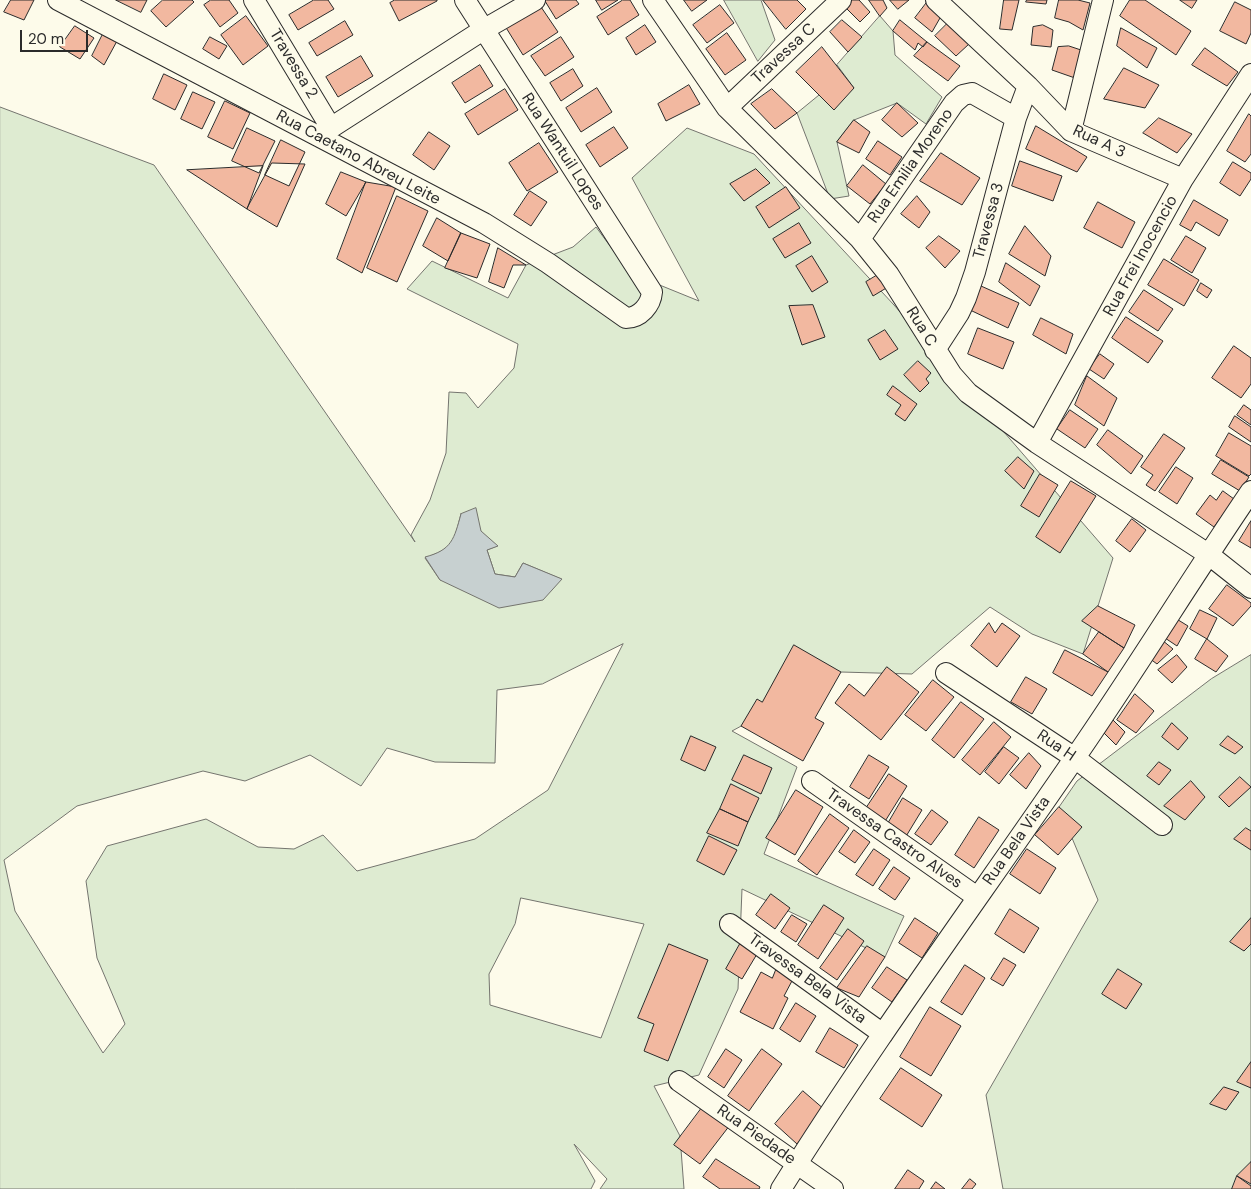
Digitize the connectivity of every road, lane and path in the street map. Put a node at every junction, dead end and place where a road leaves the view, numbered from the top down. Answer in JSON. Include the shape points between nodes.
{"nodes":[{"id":1,"x":58,"y":0,"type":"edge"},
{"id":2,"x":254,"y":0,"type":"edge"},
{"id":3,"x":465,"y":0,"type":"edge"},
{"id":4,"x":535,"y":0,"type":"edge"},
{"id":5,"x":653,"y":0,"type":"edge"},
{"id":6,"x":841,"y":0,"type":"edge"},
{"id":7,"x":936,"y":0,"type":"edge"},
{"id":8,"x":1100,"y":2,"type":"edge"},
{"id":9,"x":483,"y":30,"type":"junction"},
{"id":10,"x":1251,"y":74,"type":"edge"},
{"id":11,"x":1028,"y":86,"type":"junction"},
{"id":12,"x":726,"y":108,"type":"junction"},
{"id":13,"x":1016,"y":118,"type":"junction"},
{"id":14,"x":1071,"y":131,"type":"junction"},
{"id":15,"x":325,"y":132,"type":"junction"},
{"id":16,"x":1184,"y":179,"type":"junction"},
{"id":17,"x":860,"y":239,"type":"junction"},
{"id":18,"x":648,"y":306,"type":"joint"},
{"id":19,"x":935,"y":350,"type":"junction"},
{"id":20,"x":1037,"y":443,"type":"junction"},
{"id":21,"x":1251,"y":491,"type":"edge"},
{"id":22,"x":1208,"y":554,"type":"junction"},
{"id":23,"x":1251,"y":588,"type":"edge"},
{"id":24,"x":946,"y":673,"type":"dead end"},
{"id":25,"x":1075,"y":758,"type":"junction"},
{"id":26,"x":812,"y":781,"type":"dead end"},
{"id":27,"x":1162,"y":825,"type":"dead end"},
{"id":28,"x":977,"y":897,"type":"junction"},
{"id":29,"x":730,"y":924,"type":"dead end"},
{"id":30,"x":883,"y":1034,"type":"junction"},
{"id":31,"x":679,"y":1081,"type":"dead end"},
{"id":32,"x":797,"y":1164,"type":"junction"},
{"id":33,"x":781,"y":1189,"type":"edge"},
{"id":34,"x":833,"y":1189,"type":"edge"}],
"edges":[{"from":1,"to":15,"type":"street","name":"Rua Caetano Abreu Leite"},
{"from":2,"to":15,"type":"street","name":"Travessa 2"},
{"from":3,"to":9,"type":"street","name":"Rua Wantuil Lopes"},
{"from":4,"to":9,"type":"street"},
{"from":5,"to":12,"type":"street","name":"Rua C"},
{"from":6,"to":12,"type":"street","name":"Travessa C"},
{"from":7,"to":11,"type":"street","name":"Rua A 3"},
{"from":8,"to":14,"type":"street"},
{"from":9,"to":15,"type":"street"},
{"from":9,"to":18,"type":"street","name":"Rua Wantuil Lopes","via":[[641,273],[652,292]]},
{"from":10,"to":16,"type":"street","name":"Rua Frei Inocencio"},
{"from":11,"to":13,"type":"street","name":"Travessa 3"},
{"from":11,"to":14,"type":"street","name":"Rua A 3"},
{"from":12,"to":17,"type":"street","name":"Rua C"},
{"from":13,"to":17,"type":"street","name":"Rua Emilia Moreno","via":[[972,93],[954,102]]},
{"from":13,"to":19,"type":"street","name":"Travessa 3","via":[[966,298]]},
{"from":14,"to":16,"type":"street","name":"Rua A 3"},
{"from":15,"to":18,"type":"street","name":"Rua Caetano Abreu Leite","via":[[548,262],[626,318],[636,316]]},
{"from":16,"to":20,"type":"street","name":"Rua Frei Inocencio"},
{"from":17,"to":19,"type":"street","name":"Rua C","via":[[889,275]]},
{"from":19,"to":20,"type":"street","name":"Rua C","via":[[968,393]]},
{"from":20,"to":22,"type":"street","name":"Rua C"},
{"from":21,"to":22,"type":"street","name":"Rua Bela Vista"},
{"from":22,"to":23,"type":"street","name":"Rua C"},
{"from":22,"to":25,"type":"street","name":"Rua Bela Vista"},
{"from":24,"to":25,"type":"street","name":"Rua H"},
{"from":25,"to":27,"type":"street","name":"Rua H"},
{"from":25,"to":28,"type":"street","name":"Rua Bela Vista"},
{"from":26,"to":28,"type":"street","name":"Travessa Castro Alves"},
{"from":28,"to":30,"type":"street","name":"Rua Bela Vista"},
{"from":29,"to":30,"type":"street","name":"Travessa Bela Vista"},
{"from":30,"to":32,"type":"street","name":"Rua Bela Vista"},
{"from":31,"to":32,"type":"street","name":"Rua Piedade"},
{"from":32,"to":33,"type":"street","name":"Rua Bela Vista"},
{"from":32,"to":34,"type":"street","name":"Rua Piedade"}]}
